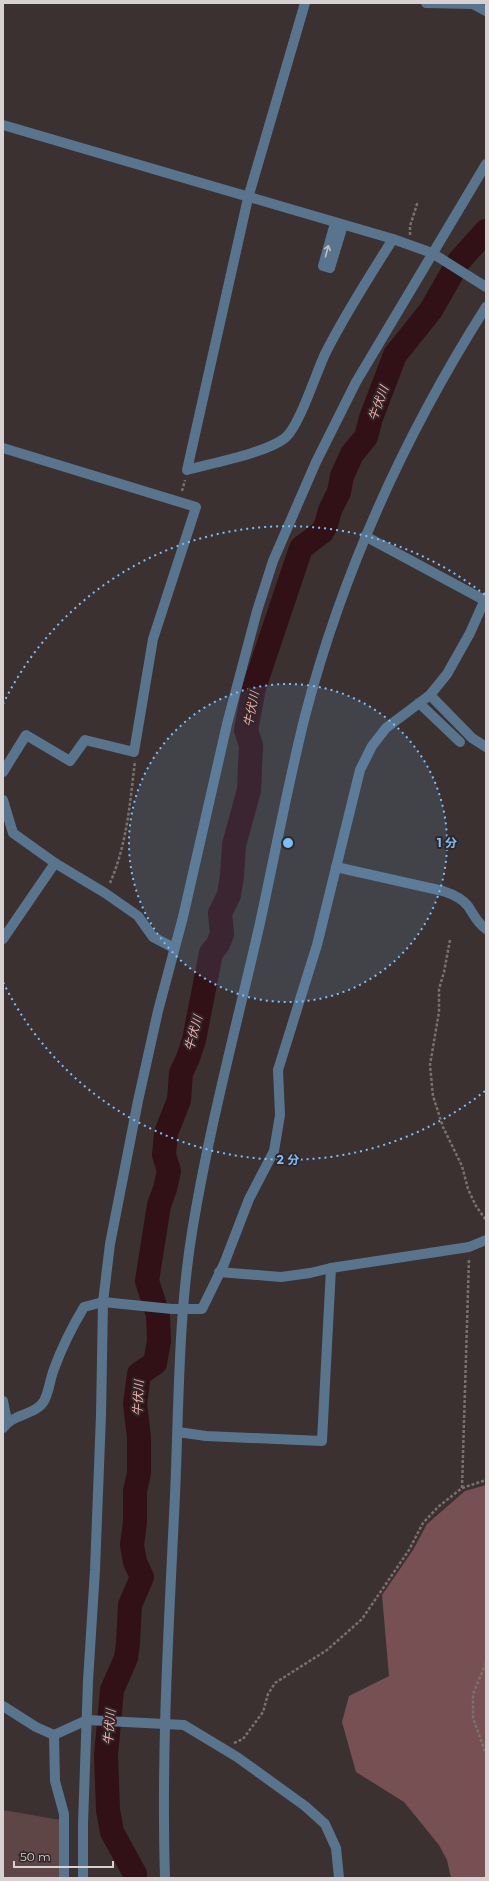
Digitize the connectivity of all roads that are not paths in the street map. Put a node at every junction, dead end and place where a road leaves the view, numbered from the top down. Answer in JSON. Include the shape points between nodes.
{"nodes":[{"id":1,"x":305,"y":3,"type":"edge"},
{"id":2,"x":426,"y":3,"type":"edge"},
{"id":3,"x":486,"y":11,"type":"edge"},
{"id":4,"x":3,"y":125,"type":"edge"},
{"id":5,"x":486,"y":164,"type":"edge"},
{"id":6,"x":248,"y":198,"type":"junction"},
{"id":7,"x":393,"y":239,"type":"junction"},
{"id":8,"x":435,"y":255,"type":"junction"},
{"id":9,"x":486,"y":286,"type":"edge"},
{"id":10,"x":486,"y":307,"type":"edge"},
{"id":11,"x":3,"y":448,"type":"edge"},
{"id":12,"x":365,"y":536,"type":"junction"},
{"id":13,"x":485,"y":603,"type":"edge"},
{"id":14,"x":430,"y":695,"type":"junction"},
{"id":15,"x":419,"y":703,"type":"junction"},
{"id":16,"x":460,"y":742,"type":"dead end"},
{"id":17,"x":486,"y":747,"type":"edge"},
{"id":18,"x":3,"y":772,"type":"edge"},
{"id":19,"x":3,"y":800,"type":"edge"},
{"id":20,"x":55,"y":863,"type":"junction"},
{"id":21,"x":336,"y":867,"type":"junction"},
{"id":22,"x":486,"y":929,"type":"edge"},
{"id":23,"x":3,"y":939,"type":"edge"},
{"id":24,"x":174,"y":948,"type":"junction"},
{"id":25,"x":486,"y":1240,"type":"edge"},
{"id":26,"x":331,"y":1268,"type":"junction"},
{"id":27,"x":219,"y":1272,"type":"junction"},
{"id":28,"x":103,"y":1302,"type":"junction"},
{"id":29,"x":184,"y":1310,"type":"junction"},
{"id":30,"x":3,"y":1401,"type":"edge"},
{"id":31,"x":5,"y":1424,"type":"edge"},
{"id":32,"x":178,"y":1432,"type":"junction"},
{"id":33,"x":3,"y":1706,"type":"edge"},
{"id":34,"x":88,"y":1720,"type":"junction"},
{"id":35,"x":165,"y":1723,"type":"junction"},
{"id":36,"x":54,"y":1734,"type":"junction"},
{"id":37,"x":64,"y":1878,"type":"edge"},
{"id":38,"x":83,"y":1878,"type":"edge"},
{"id":39,"x":165,"y":1878,"type":"edge"},
{"id":40,"x":339,"y":1878,"type":"edge"}],
"edges":[{"from":1,"to":6,"type":"street"},
{"from":2,"to":3,"type":"street","via":[[473,4]]},
{"from":4,"to":6,"type":"street"},
{"from":5,"to":8,"type":"street"},
{"from":6,"to":7,"type":"street"},
{"from":6,"to":7,"type":"street","via":[[187,470],[257,451],[286,437],[294,426],[325,355],[352,302]]},
{"from":7,"to":8,"type":"street"},
{"from":8,"to":9,"type":"street"},
{"from":8,"to":24,"type":"street","via":[[356,382],[289,522],[273,562],[257,611],[227,724]]},
{"from":10,"to":12,"type":"street","via":[[457,353],[414,432]]},
{"from":11,"to":18,"type":"street","via":[[196,507],[153,639],[134,752],[85,740],[70,761],[26,734]]},
{"from":12,"to":13,"type":"street"},
{"from":12,"to":29,"type":"street","via":[[334,621],[306,715],[213,1124],[192,1228]]},
{"from":13,"to":14,"type":"street","via":[[447,674]]},
{"from":14,"to":15,"type":"street"},
{"from":14,"to":17,"type":"street","via":[[472,738]]},
{"from":15,"to":16,"type":"street"},
{"from":15,"to":21,"type":"street","via":[[386,728],[372,746],[360,770]]},
{"from":19,"to":20,"type":"street","via":[[13,834]]},
{"from":20,"to":23,"type":"street"},
{"from":20,"to":24,"type":"street","via":[[105,892],[138,916],[154,937]]},
{"from":21,"to":22,"type":"street","via":[[456,896],[467,905],[476,920]]},
{"from":21,"to":27,"type":"street","via":[[317,945],[278,1070],[280,1115],[274,1151],[249,1199]]},
{"from":24,"to":28,"type":"street","via":[[138,1101],[110,1244]]},
{"from":25,"to":26,"type":"street","via":[[469,1247]]},
{"from":26,"to":27,"type":"street","via":[[281,1277]]},
{"from":26,"to":32,"type":"street","via":[[322,1441],[206,1436]]},
{"from":27,"to":29,"type":"street","via":[[202,1309]]},
{"from":28,"to":29,"type":"street"},
{"from":28,"to":31,"type":"street","via":[[84,1307],[69,1332],[44,1402]]},
{"from":28,"to":34,"type":"street","via":[[102,1415]]},
{"from":29,"to":32,"type":"street"},
{"from":30,"to":31,"type":"street"},
{"from":32,"to":35,"type":"street"},
{"from":33,"to":36,"type":"street","via":[[36,1727]]},
{"from":34,"to":35,"type":"street"},
{"from":34,"to":36,"type":"street"},
{"from":34,"to":38,"type":"street"},
{"from":35,"to":39,"type":"street"},
{"from":35,"to":40,"type":"street","via":[[184,1725],[305,1806],[325,1824],[336,1848]]},
{"from":36,"to":37,"type":"street","via":[[55,1781],[64,1814]]}]}
